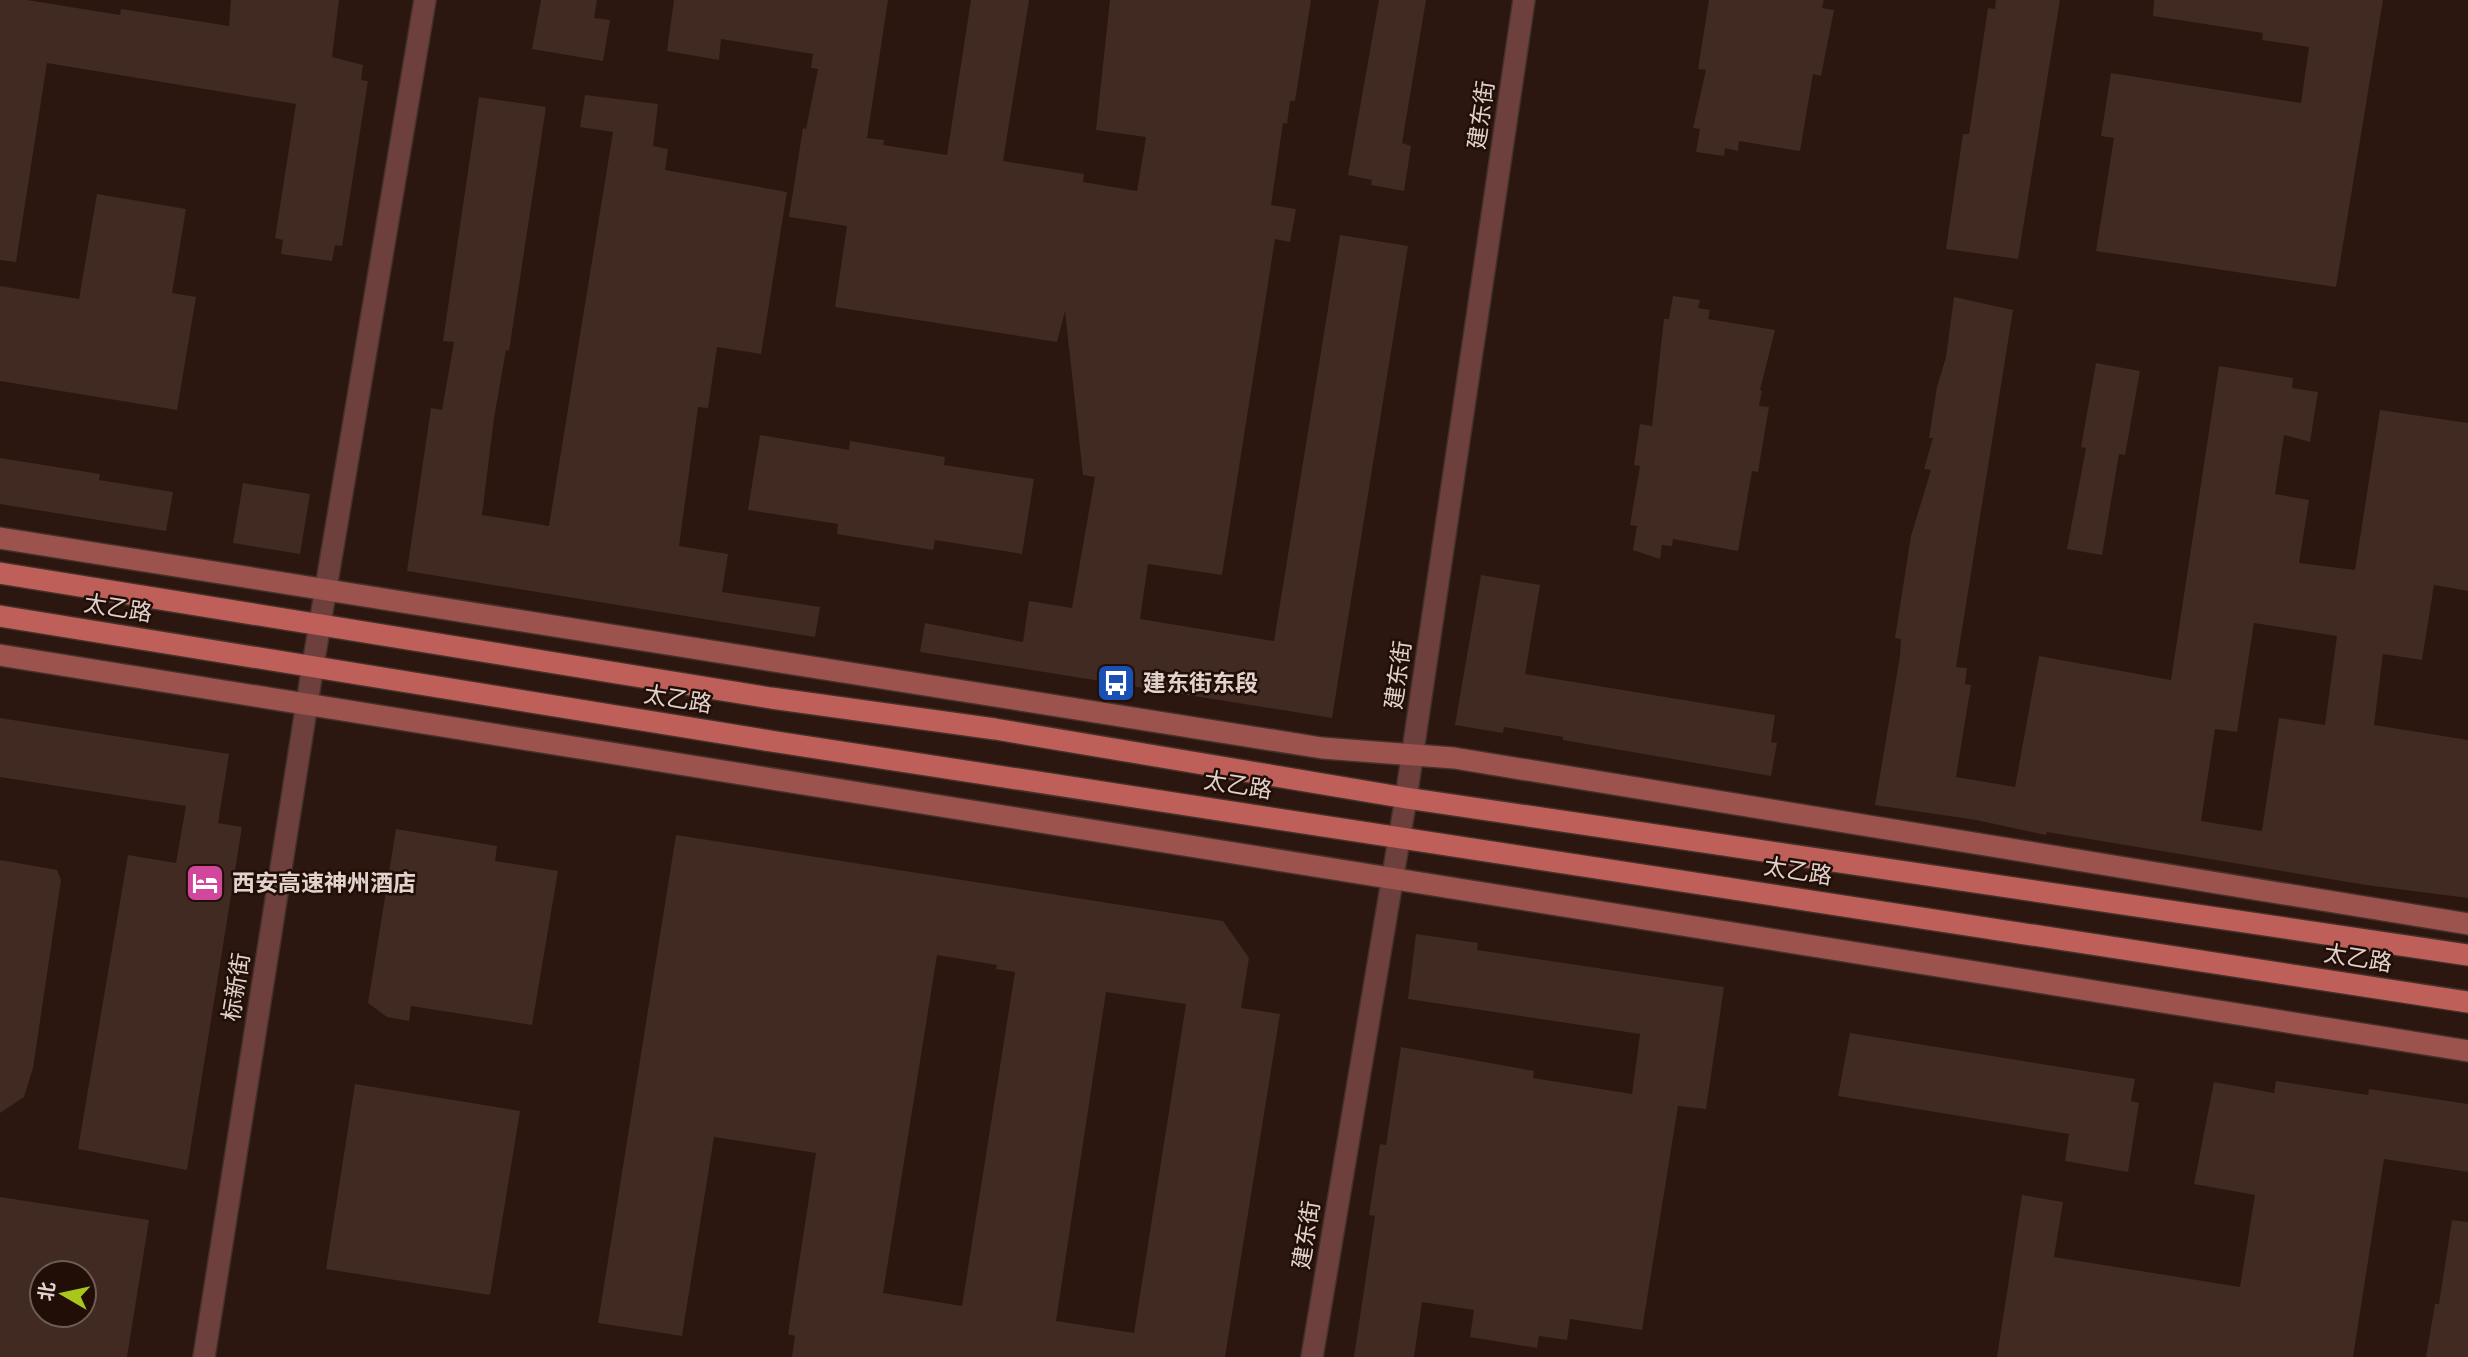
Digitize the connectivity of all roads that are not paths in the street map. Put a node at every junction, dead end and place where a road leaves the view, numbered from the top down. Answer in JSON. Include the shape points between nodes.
{"nodes":[{"id":1,"x":425,"y":0,"type":"edge"},
{"id":2,"x":1524,"y":0,"type":"edge"},
{"id":3,"x":0,"y":538,"type":"edge"},
{"id":4,"x":0,"y":573,"type":"edge"},
{"id":5,"x":326,"y":591,"type":"junction"},
{"id":6,"x":0,"y":615,"type":"edge"},
{"id":7,"x":319,"y":626,"type":"junction"},
{"id":8,"x":0,"y":655,"type":"edge"},
{"id":9,"x":313,"y":665,"type":"junction"},
{"id":10,"x":306,"y":705,"type":"junction"},
{"id":11,"x":1412,"y":755,"type":"junction"},
{"id":12,"x":1406,"y":798,"type":"junction"},
{"id":13,"x":1399,"y":836,"type":"junction"},
{"id":14,"x":1392,"y":878,"type":"junction"},
{"id":15,"x":2468,"y":924,"type":"edge"},
{"id":16,"x":2468,"y":956,"type":"edge"},
{"id":17,"x":2468,"y":1002,"type":"edge"},
{"id":18,"x":2468,"y":1051,"type":"edge"},
{"id":19,"x":205,"y":1357,"type":"edge"},
{"id":20,"x":1312,"y":1357,"type":"edge"}],
"edges":[{"from":1,"to":5,"type":"street","name":"标新街"},
{"from":2,"to":11,"type":"street","name":"建东街"},
{"from":3,"to":5,"type":"main road"},
{"from":4,"to":7,"type":"main road","name":"太乙路"},
{"from":5,"to":7,"type":"street","name":"标新街"},
{"from":5,"to":11,"type":"main road","via":[[1322,748]]},
{"from":6,"to":9,"type":"main road","name":"太乙路"},
{"from":7,"to":9,"type":"street","name":"标新街"},
{"from":7,"to":12,"type":"main road","name":"太乙路","via":[[995,729]]},
{"from":8,"to":10,"type":"main road"},
{"from":9,"to":10,"type":"street","name":"标新街"},
{"from":9,"to":13,"type":"main road","name":"太乙路","via":[[776,742]]},
{"from":10,"to":14,"type":"main road"},
{"from":10,"to":19,"type":"street","name":"标新街"},
{"from":11,"to":12,"type":"street","name":"建东街"},
{"from":11,"to":15,"type":"main road","via":[[1454,758]]},
{"from":12,"to":13,"type":"street","name":"建东街"},
{"from":12,"to":16,"type":"main road","name":"太乙路"},
{"from":13,"to":14,"type":"street","name":"建东街"},
{"from":13,"to":17,"type":"main road","name":"太乙路"},
{"from":14,"to":18,"type":"main road"},
{"from":14,"to":20,"type":"street","name":"建东街"}]}
